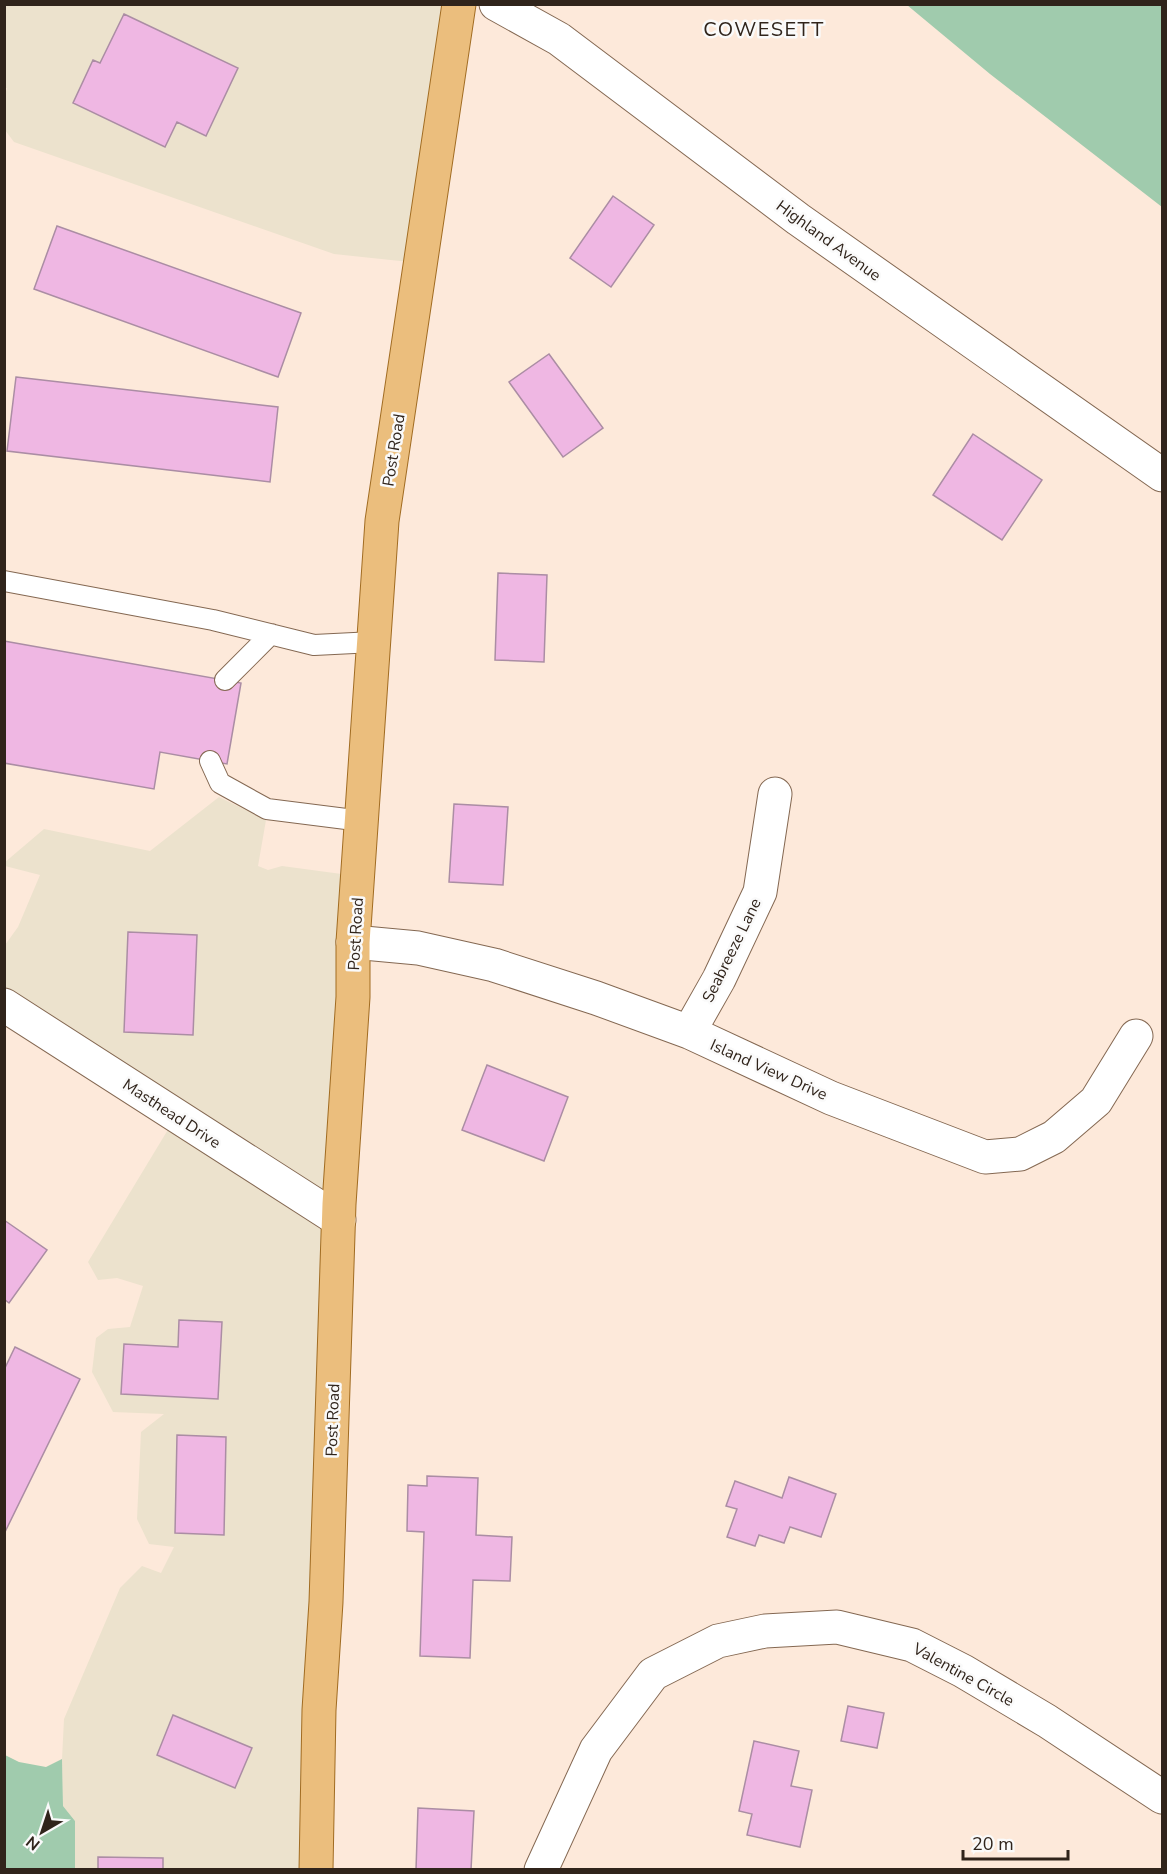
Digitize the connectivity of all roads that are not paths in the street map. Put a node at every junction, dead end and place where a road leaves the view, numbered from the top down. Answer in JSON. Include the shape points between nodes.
{"nodes":[{"id":1,"x":459,"y":4,"type":"edge"},
{"id":2,"x":496,"y":4,"type":"edge"},
{"id":3,"x":1162,"y":475,"type":"edge"},
{"id":4,"x":4,"y":580,"type":"edge"},
{"id":5,"x":271,"y":634,"type":"junction"},
{"id":6,"x":374,"y":642,"type":"junction"},
{"id":7,"x":225,"y":680,"type":"dead end"},
{"id":8,"x":210,"y":761,"type":"dead end"},
{"id":9,"x":775,"y":794,"type":"dead end"},
{"id":10,"x":362,"y":821,"type":"junction"},
{"id":11,"x":353,"y":942,"type":"junction"},
{"id":12,"x":4,"y":1005,"type":"edge"},
{"id":13,"x":689,"y":1032,"type":"junction"},
{"id":14,"x":1136,"y":1036,"type":"dead end"},
{"id":15,"x":339,"y":1220,"type":"junction"},
{"id":16,"x":1162,"y":1797,"type":"edge"},
{"id":17,"x":316,"y":1869,"type":"edge"},
{"id":18,"x":541,"y":1869,"type":"edge"}],
"edges":[{"from":1,"to":6,"type":"main road","name":"Post Road","via":[[382,521]]},
{"from":2,"to":3,"type":"street","name":"Highland Avenue","via":[[559,39],[798,219]]},
{"from":4,"to":5,"type":"lane"},
{"from":5,"to":6,"type":"lane","via":[[314,645]]},
{"from":5,"to":7,"type":"lane"},
{"from":6,"to":10,"type":"main road","name":"Post Road"},
{"from":8,"to":10,"type":"lane","via":[[220,783],[267,809]]},
{"from":9,"to":13,"type":"street","name":"Seabreeze Lane","via":[[760,892]]},
{"from":10,"to":11,"type":"main road","name":"Post Road"},
{"from":11,"to":13,"type":"street","name":"Island View Drive","via":[[418,948],[494,965]]},
{"from":11,"to":15,"type":"main road","name":"Post Road"},
{"from":12,"to":15,"type":"street","name":"Masthead Drive"},
{"from":13,"to":14,"type":"street","name":"Island View Drive","via":[[831,1098],[986,1157],[1020,1154],[1054,1137],[1096,1101]]},
{"from":15,"to":17,"type":"main road","name":"Post Road"},
{"from":16,"to":18,"type":"street","name":"Valentine Circle","via":[[1047,1721],[912,1645],[837,1627],[765,1631],[718,1641],[653,1674],[596,1750]]}]}
